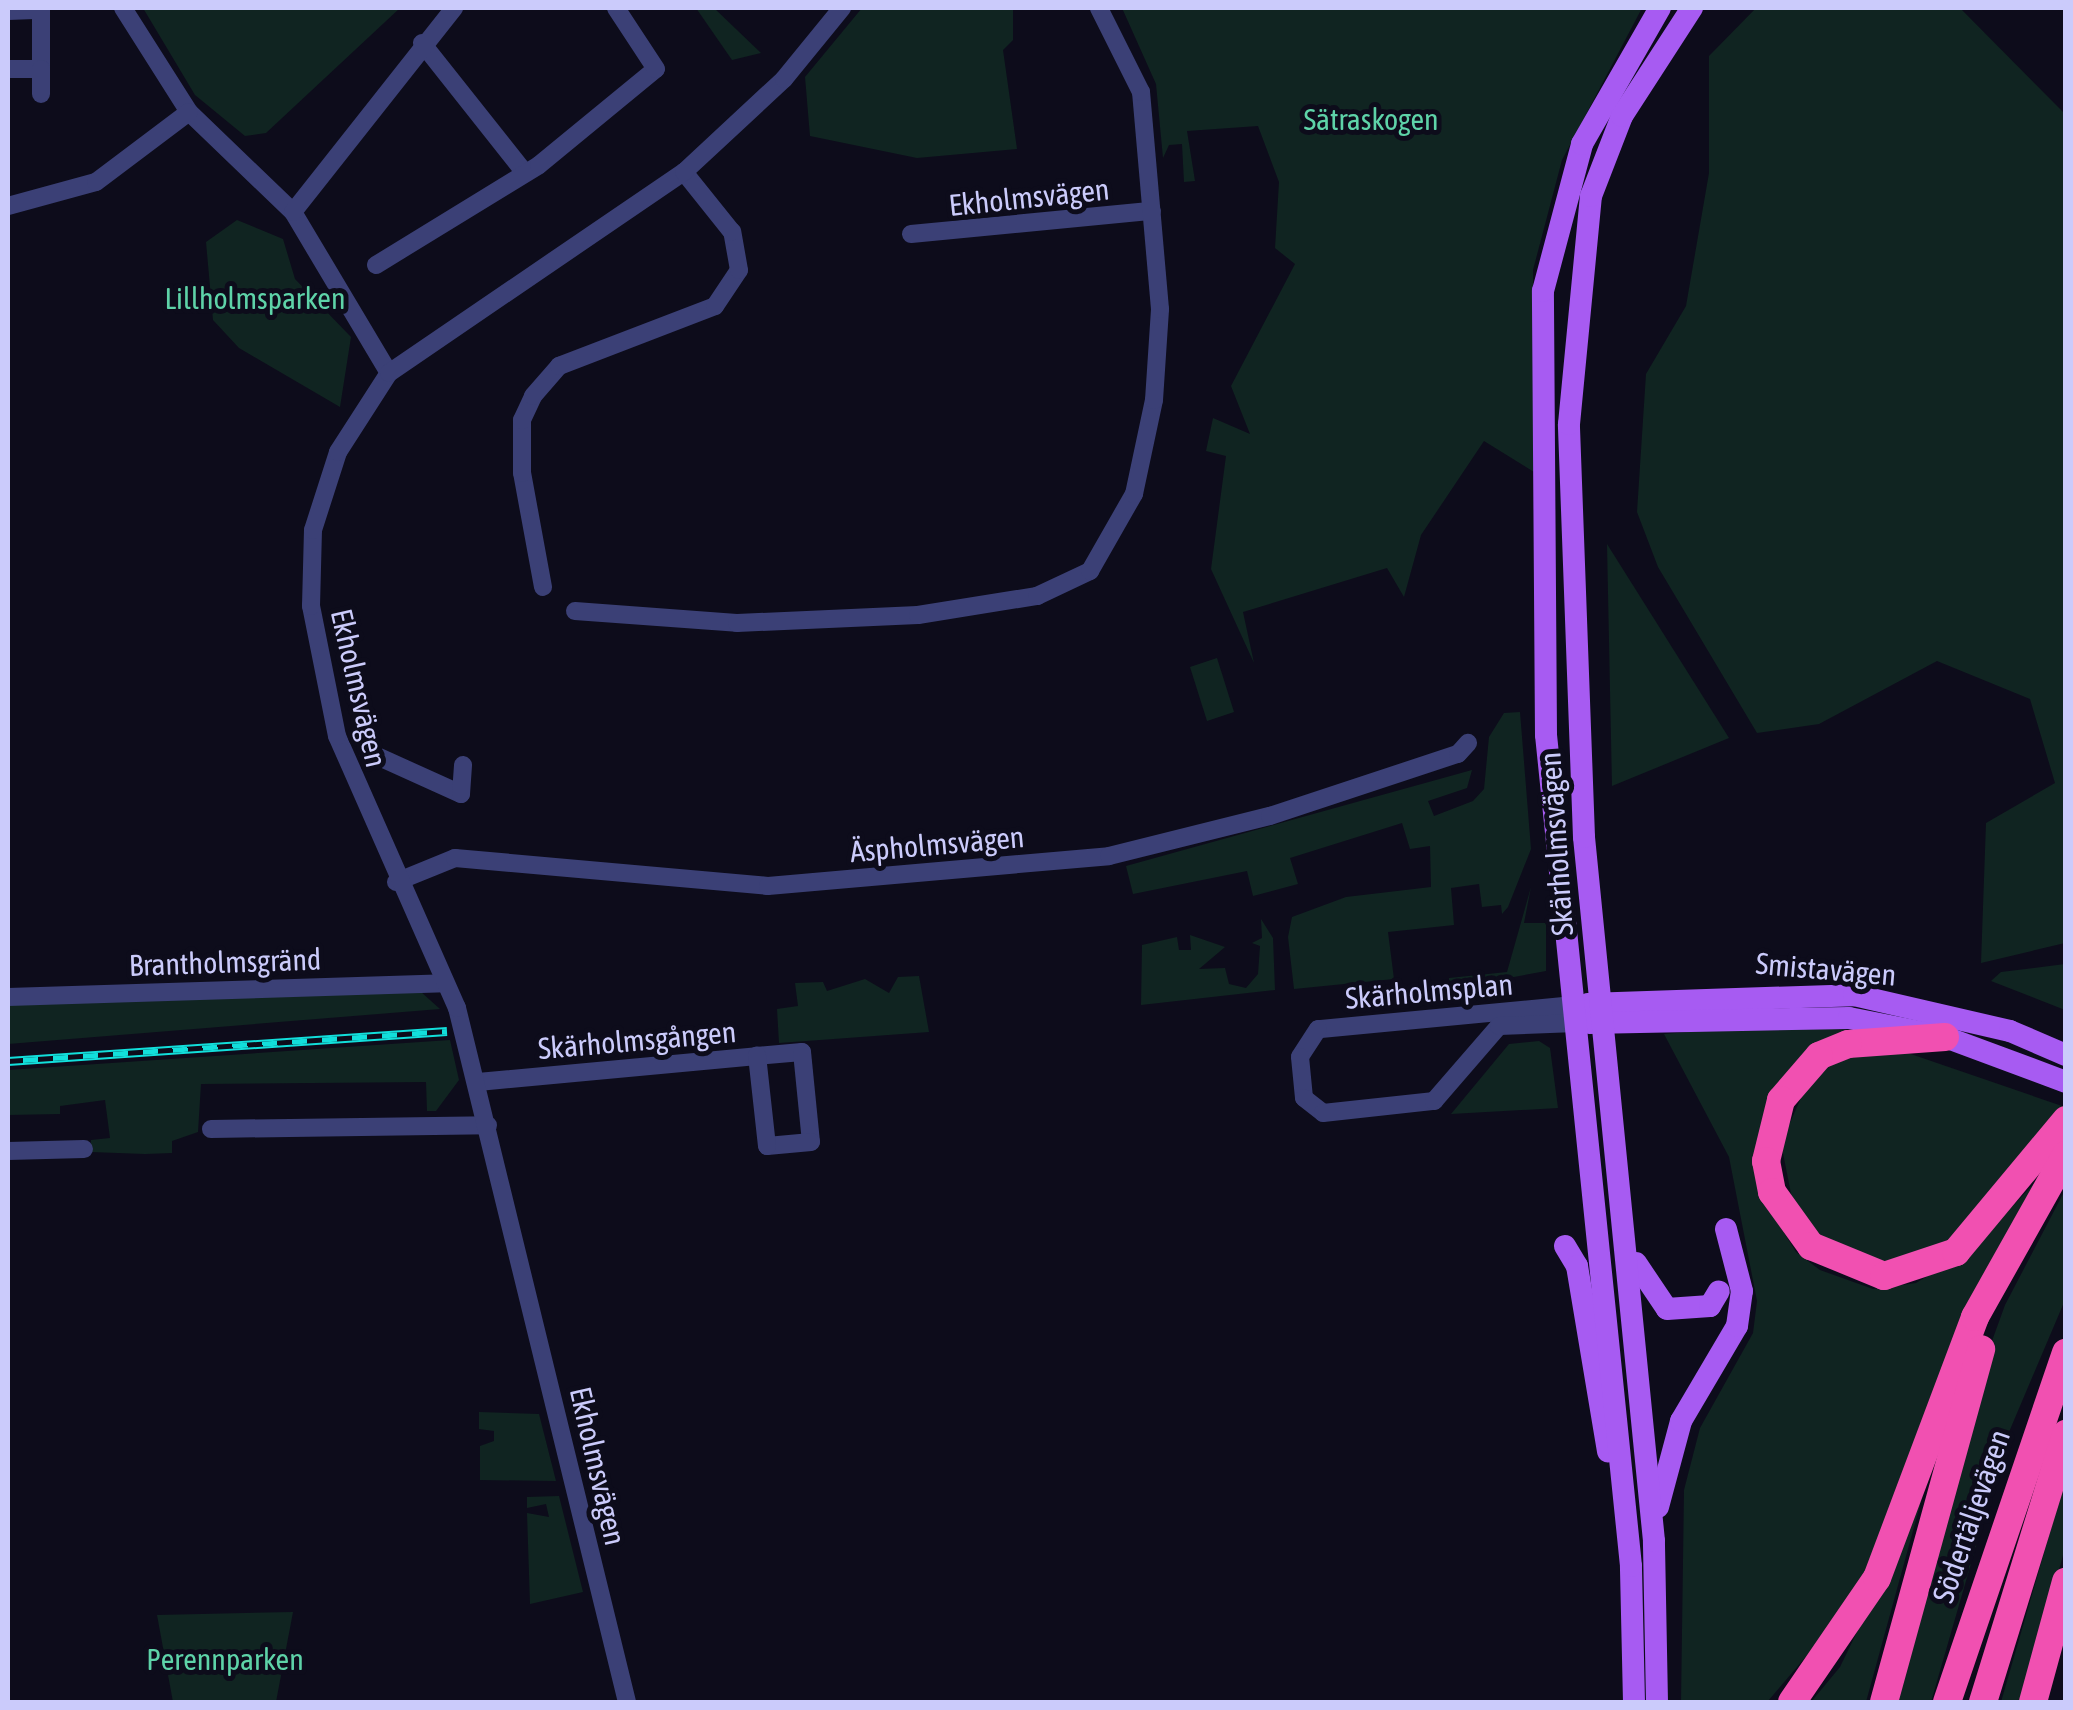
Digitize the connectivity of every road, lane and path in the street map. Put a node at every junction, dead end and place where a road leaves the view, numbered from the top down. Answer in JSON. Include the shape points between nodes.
{"nodes":[{"id":1,"x":123,"y":8,"type":"edge"},
{"id":2,"x":454,"y":8,"type":"edge"},
{"id":3,"x":616,"y":8,"type":"edge"},
{"id":4,"x":842,"y":8,"type":"edge"},
{"id":5,"x":1660,"y":8,"type":"edge"},
{"id":6,"x":1692,"y":8,"type":"edge"},
{"id":7,"x":1103,"y":9,"type":"edge"},
{"id":8,"x":8,"y":11,"type":"edge"},
{"id":9,"x":422,"y":43,"type":"junction"},
{"id":10,"x":8,"y":69,"type":"edge"},
{"id":11,"x":40,"y":69,"type":"junction"},
{"id":12,"x":40,"y":94,"type":"dead end"},
{"id":13,"x":189,"y":112,"type":"junction"},
{"id":14,"x":521,"y":168,"type":"junction"},
{"id":15,"x":684,"y":172,"type":"junction"},
{"id":16,"x":8,"y":206,"type":"edge"},
{"id":17,"x":1152,"y":211,"type":"junction"},
{"id":18,"x":293,"y":212,"type":"junction"},
{"id":19,"x":911,"y":234,"type":"dead end"},
{"id":20,"x":376,"y":265,"type":"dead end"},
{"id":21,"x":389,"y":373,"type":"junction"},
{"id":22,"x":543,"y":587,"type":"dead end"},
{"id":23,"x":575,"y":611,"type":"dead end"},
{"id":24,"x":1468,"y":743,"type":"dead end"},
{"id":25,"x":368,"y":752,"type":"dead end"},
{"id":26,"x":463,"y":765,"type":"dead end"},
{"id":27,"x":396,"y":882,"type":"junction"},
{"id":28,"x":445,"y":982,"type":"junction"},
{"id":29,"x":8,"y":997,"type":"edge"},
{"id":30,"x":1601,"y":1013,"type":"junction"},
{"id":31,"x":1575,"y":1014,"type":"junction"},
{"id":32,"x":1945,"y":1037,"type":"junction"},
{"id":33,"x":2066,"y":1055,"type":"edge"},
{"id":34,"x":757,"y":1056,"type":"junction"},
{"id":35,"x":478,"y":1082,"type":"junction"},
{"id":36,"x":2066,"y":1082,"type":"edge"},
{"id":37,"x":2064,"y":1122,"type":"edge"},
{"id":38,"x":488,"y":1126,"type":"junction"},
{"id":39,"x":212,"y":1129,"type":"dead end"},
{"id":40,"x":84,"y":1150,"type":"dead end"},
{"id":41,"x":8,"y":1151,"type":"edge"},
{"id":42,"x":2066,"y":1158,"type":"edge"},
{"id":43,"x":1726,"y":1230,"type":"dead end"},
{"id":44,"x":1626,"y":1237,"type":"junction"},
{"id":45,"x":1564,"y":1246,"type":"dead end"},
{"id":46,"x":1718,"y":1292,"type":"dead end"},
{"id":47,"x":2066,"y":1353,"type":"edge"},
{"id":48,"x":2066,"y":1434,"type":"edge"},
{"id":49,"x":1626,"y":1508,"type":"junction"},
{"id":50,"x":1654,"y":1541,"type":"junction"},
{"id":51,"x":2066,"y":1580,"type":"edge"},
{"id":52,"x":626,"y":1702,"type":"edge"},
{"id":53,"x":1634,"y":1702,"type":"edge"},
{"id":54,"x":1657,"y":1702,"type":"edge"},
{"id":55,"x":1792,"y":1702,"type":"edge"},
{"id":56,"x":1884,"y":1702,"type":"edge"},
{"id":57,"x":1947,"y":1702,"type":"edge"},
{"id":58,"x":1984,"y":1702,"type":"edge"},
{"id":59,"x":2032,"y":1702,"type":"edge"}],
"edges":[{"from":1,"to":13,"type":"street"},
{"from":2,"to":9,"type":"street"},
{"from":3,"to":14,"type":"street","via":[[656,69],[539,165]]},
{"from":4,"to":15,"type":"street","name":"Ekholmsvägen","via":[[784,80]]},
{"from":5,"to":31,"type":"main road","name":"Skärholmsvägen","via":[[1582,144],[1543,291],[1543,680]]},
{"from":6,"to":30,"type":"main road","name":"Skärholmsvägen","via":[[1602,160],[1578,276],[1570,602]]},
{"from":7,"to":17,"type":"street","name":"Ekholmsvägen","via":[[1141,92]]},
{"from":8,"to":11,"type":"street","via":[[40,10]]},
{"from":9,"to":14,"type":"street"},
{"from":9,"to":18,"type":"street"},
{"from":10,"to":11,"type":"street"},
{"from":11,"to":12,"type":"street"},
{"from":13,"to":16,"type":"street","via":[[96,182]]},
{"from":13,"to":18,"type":"street"},
{"from":14,"to":20,"type":"street"},
{"from":15,"to":21,"type":"street","name":"Ekholmsvägen"},
{"from":15,"to":22,"type":"street","via":[[732,232],[739,270],[715,306],[559,366],[533,396],[522,420],[522,473]]},
{"from":17,"to":19,"type":"street","name":"Ekholmsvägen"},
{"from":17,"to":23,"type":"street","name":"Ekholmsvägen","via":[[1154,400],[1120,532],[1090,571],[1038,596],[918,615],[737,623]]},
{"from":18,"to":21,"type":"street"},
{"from":21,"to":27,"type":"street","name":"Ekholmsvägen","via":[[326,478],[310,579],[340,748]]},
{"from":24,"to":27,"type":"street","name":"Äspholmsvägen","via":[[1458,754],[1270,816],[1109,856],[768,886],[455,858]]},
{"from":25,"to":26,"type":"street","via":[[461,794]]},
{"from":27,"to":28,"type":"street","name":"Ekholmsvägen"},
{"from":28,"to":29,"type":"street","name":"Brantholmsgränd"},
{"from":28,"to":35,"type":"street","name":"Ekholmsvägen"},
{"from":30,"to":31,"type":"main road","name":"Smistavägen"},
{"from":30,"to":32,"type":"main road","name":"Smistavägen","via":[[1798,1015]]},
{"from":30,"to":33,"type":"main road","name":"Smistavägen","via":[[1854,995],[1964,1018]]},
{"from":30,"to":44,"type":"main road","name":"Skärholmsvägen"},
{"from":31,"to":31,"type":"street","name":"Skärholmsplan","via":[[1318,1029],[1300,1057],[1304,1098],[1323,1114],[1434,1101],[1499,1026]]},
{"from":31,"to":49,"type":"main road","name":"Skärholmsvägen"},
{"from":32,"to":36,"type":"main road","name":"Smistavägen"},
{"from":32,"to":37,"type":"highway","via":[[1848,1044],[1820,1056],[1781,1100],[1766,1160],[1772,1192],[1811,1246],[1884,1276],[1956,1252]]},
{"from":34,"to":34,"type":"street","name":"Skärholmsgången","via":[[802,1052],[811,1142],[768,1146]]},
{"from":34,"to":35,"type":"street","name":"Skärholmsgången"},
{"from":35,"to":38,"type":"street","name":"Ekholmsvägen"},
{"from":38,"to":39,"type":"street"},
{"from":38,"to":52,"type":"street","name":"Ekholmsvägen"},
{"from":40,"to":41,"type":"street"},
{"from":42,"to":55,"type":"highway","via":[[1975,1316],[1877,1578]]},
{"from":42,"to":56,"type":"highway","via":[[1990,1320]]},
{"from":43,"to":50,"type":"main road","via":[[1742,1292],[1738,1326],[1673,1442]]},
{"from":44,"to":46,"type":"main road","via":[[1646,1290],[1667,1309],[1710,1306]]},
{"from":44,"to":50,"type":"main road","name":"Skärholmsvägen"},
{"from":45,"to":49,"type":"main road","via":[[1577,1266]]},
{"from":47,"to":57,"type":"highway","name":"Södertäljevägen"},
{"from":48,"to":58,"type":"highway","name":"Södertäljevägen"},
{"from":49,"to":53,"type":"main road","name":"Skärholmsvägen"},
{"from":50,"to":54,"type":"main road","name":"Skärholmsvägen"},
{"from":51,"to":59,"type":"highway"}]}
